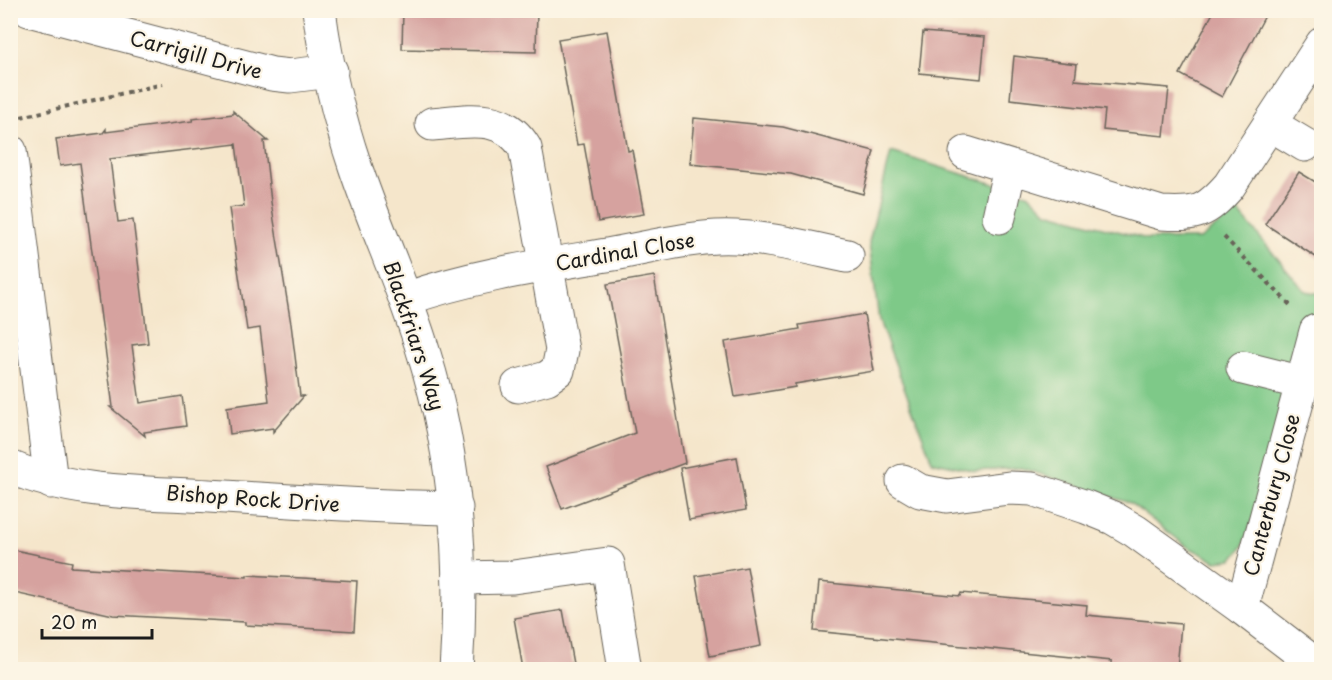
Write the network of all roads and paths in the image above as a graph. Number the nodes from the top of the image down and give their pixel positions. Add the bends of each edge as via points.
1 (28, 10) edge
2 (319, 10) edge
3 (1322, 44) edge
4 (194, 54) junction
5 (330, 70) junction
6 (10, 119) edge
7 (432, 124) dead end
8 (1270, 124) junction
9 (1305, 145) dead end
10 (966, 153) dead end
11 (1010, 167) junction
12 (12, 172) edge
13 (1200, 212) junction
14 (999, 217) dead end
15 (847, 256) dead end
16 (546, 266) junction
17 (406, 299) junction
18 (1316, 331) joint
19 (1243, 368) dead end
20 (1303, 383) junction
21 (518, 386) dead end
22 (10, 467) edge
23 (51, 482) junction
24 (903, 482) dead end
25 (456, 508) junction
26 (459, 578) junction
27 (1242, 608) junction
28 (1322, 666) edge
29 (456, 669) edge
30 (625, 669) edge

1 - 4 street, Carrigill Drive
2 - 5 street, Blackfriars Way
3 - 8 street
4 - 5 street, Carrigill Drive via 290,76
4 - 6 path via 177,81
5 - 17 street, Blackfriars Way via 355,167
7 - 16 street via 496,122 518,136 529,165
8 - 9 street
8 - 13 street via 1229,186
10 - 11 street
11 - 13 street via 1161,213
11 - 14 street
12 - 23 street
13 - 18 path
15 - 16 street, Cardinal Close via 788,243 716,237
16 - 17 street, Cardinal Close via 450,285
16 - 21 street via 562,350 558,370 547,378
17 - 25 street, Blackfriars Way via 437,399
18 - 20 street, Canterbury Close
19 - 20 street
20 - 27 street, Canterbury Close
22 - 23 street, Bishop Rock Drive
23 - 25 street, Bishop Rock Drive via 109,490
24 - 27 street, Canterbury Close via 920,491 947,496 1021,488 1086,507 1135,531
25 - 26 street, Blackfriars Way
26 - 29 street, Blackfriars Way
26 - 30 street via 513,577 608,564
27 - 28 street, Canterbury Close

